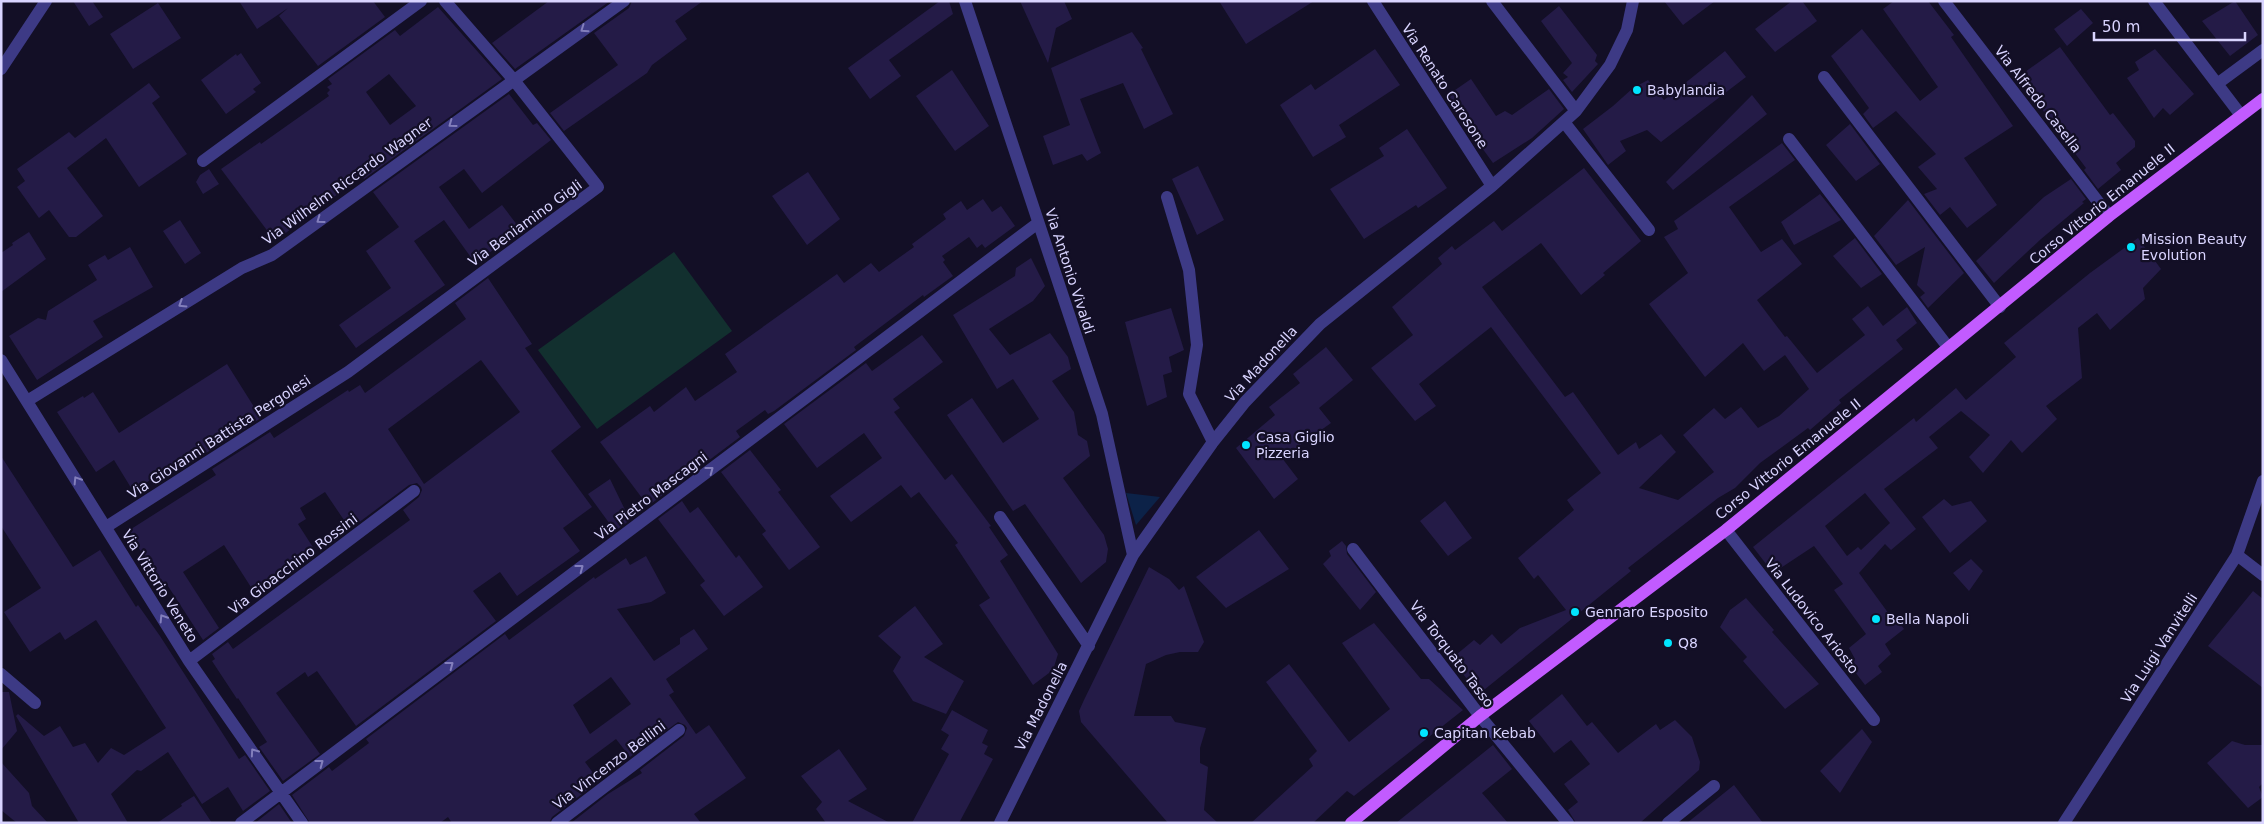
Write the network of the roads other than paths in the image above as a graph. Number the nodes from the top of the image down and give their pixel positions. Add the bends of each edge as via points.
1 (46, 1) edge
2 (421, 1) edge
3 (445, 1) edge
4 (624, 1) edge
5 (965, 1) edge
6 (1373, 1) edge
7 (1492, 1) edge
8 (1633, 1) edge
9 (1944, 1) edge
10 (2154, 1) edge
11 (2263, 50) edge
12 (1, 69) edge
13 (1824, 77) dead end
14 (513, 79) junction
15 (2217, 84) junction
16 (2263, 99) edge
17 (1576, 111) junction
18 (2240, 114) junction
19 (1564, 122) junction
20 (1789, 139) dead end
21 (204, 160) dead end
22 (1492, 186) junction
23 (1167, 197) dead end
24 (2109, 216) junction
25 (1038, 223) junction
26 (1649, 230) dead end
27 (2000, 307) junction
28 (1948, 347) junction
29 (1, 360) edge
30 (348, 372) joint
31 (27, 401) junction
32 (1213, 442) junction
33 (2263, 481) edge
34 (414, 491) dead end
35 (1000, 517) dead end
36 (106, 527) junction
37 (1726, 530) junction
38 (1353, 549) dead end
39 (1133, 555) junction
40 (2237, 555) junction
41 (2263, 574) edge
42 (1089, 646) junction
43 (190, 661) junction
44 (1, 674) edge
45 (35, 703) dead end
46 (1480, 716) junction
47 (1874, 720) dead end
48 (679, 730) dead end
49 (1714, 786) dead end
50 (282, 792) junction
51 (241, 823) edge
52 (302, 823) edge
53 (557, 823) edge
54 (1000, 823) edge
55 (1352, 823) edge
56 (1568, 823) edge
57 (1668, 823) edge
58 (2064, 823) edge

1 - 12 street
2 - 21 street
3 - 14 street, Via Beniamino Gigli
4 -> 14 street, Via Wilhelm Riccardo Wagner
5 - 25 street, Via Antonio Vivaldi
6 - 22 street, Via Renato Carosone
7 - 17 street
8 - 17 street, Via Madonella via 1626,30 1610,65
9 - 24 street, Via Alfredo Casella
10 - 15 street
11 - 15 street
13 - 27 street
14 - 30 street, Via Beniamino Gigli via 598,187
14 -> 31 street, Via Wilhelm Riccardo Wagner via 272,254 242,268
15 - 18 street
16 - 18 main road, Corso Vittorio Emanuele II
17 - 19 street, Via Madonella
18 - 24 main road, Corso Vittorio Emanuele II
19 - 22 street, Via Madonella
19 - 26 street
20 - 28 street
22 - 32 street, Via Madonella via 1320,324 1245,402
23 - 32 street via 1189,270 1197,345 1189,394
24 - 27 main road, Corso Vittorio Emanuele II
25 - 39 street, Via Antonio Vivaldi via 1102,414
50 -> 25 street, Via Pietro Mascagni
27 - 28 main road, Corso Vittorio Emanuele II
28 - 37 main road, Corso Vittorio Emanuele II
29 - 31 street, Via Vittorio Veneto
30 - 36 street, Via Giovanni Battista Pergolesi
36 -> 31 street, Via Vittorio Veneto
32 - 39 street, Via Madonella
33 - 40 street, Via Luigi Vanvitelli
34 - 43 street, Via Gioacchino Rossini
35 - 42 street
43 -> 36 street, Via Vittorio Veneto
37 - 46 main road, Corso Vittorio Emanuele II
37 - 47 street, Via Ludovico Ariosto
38 - 46 street, Via Torquato Tasso
39 - 42 street, Via Madonella
40 - 41 street
40 - 58 street, Via Luigi Vanvitelli
42 - 54 street, Via Madonella
50 -> 43 street, Via Vittorio Veneto
44 - 45 street
46 - 55 main road, Corso Vittorio Emanuele II
46 - 56 street, Via Torquato Tasso
48 - 53 street, Via Vincenzo Bellini
49 - 57 street
50 - 51 street, Via Pietro Mascagni
50 - 52 street, Via Vittorio Veneto

